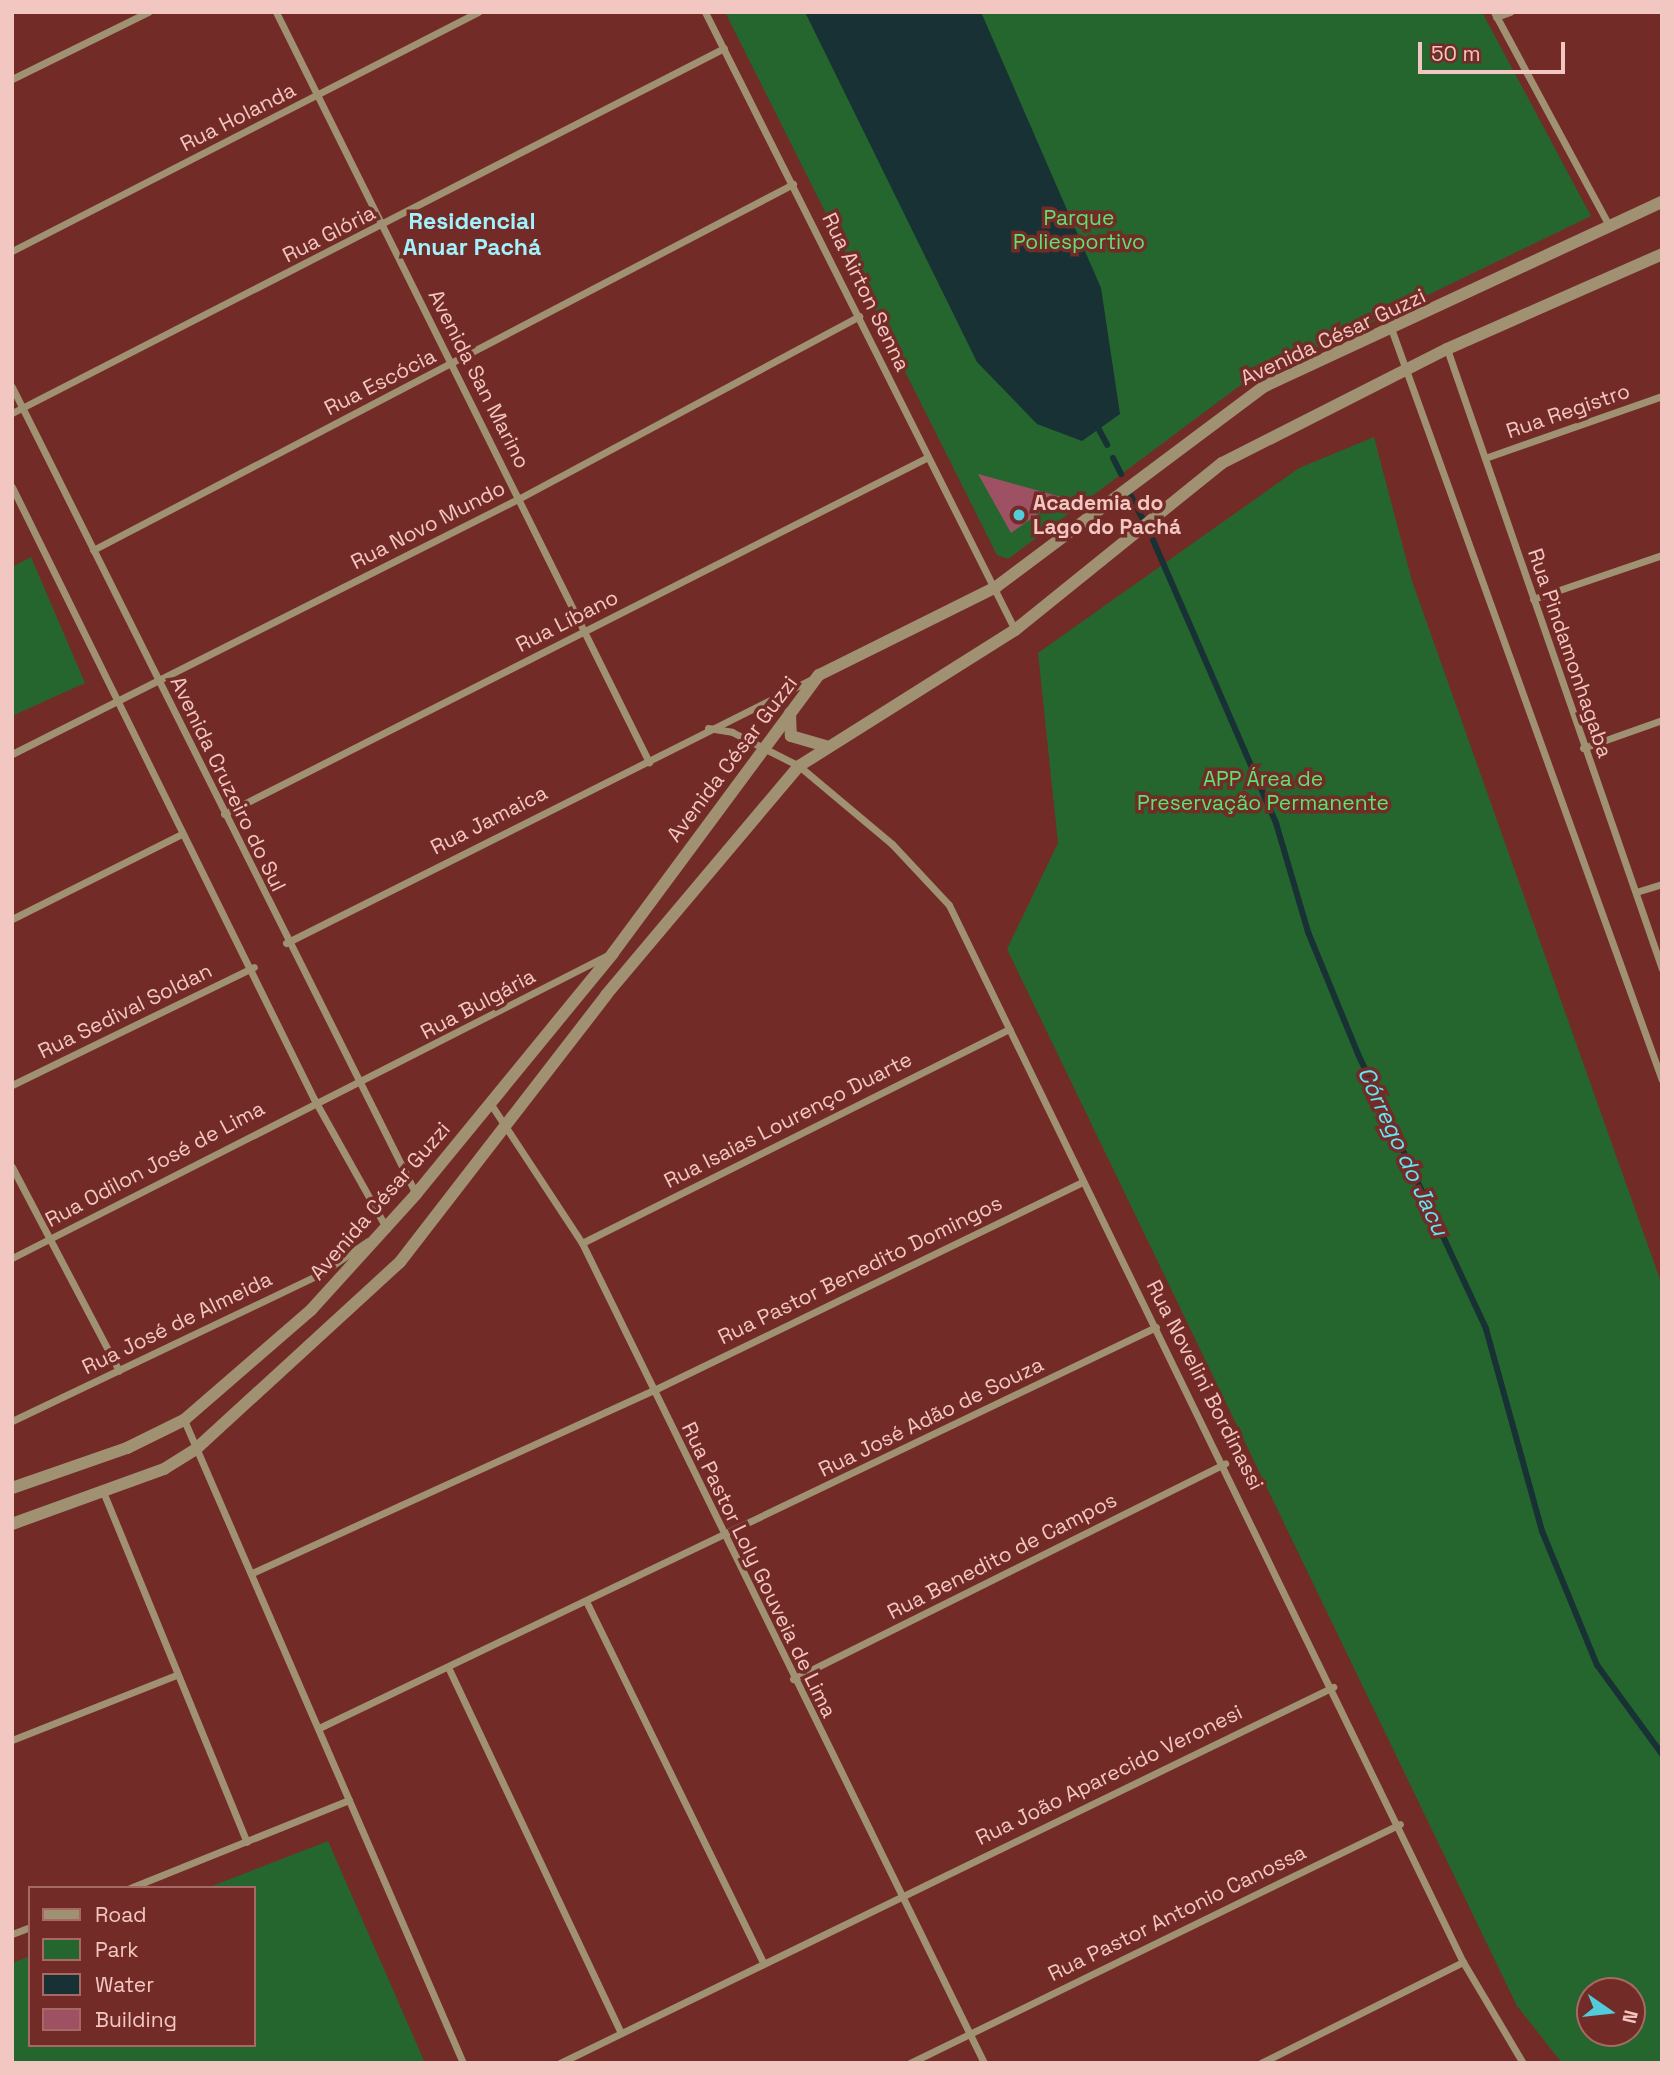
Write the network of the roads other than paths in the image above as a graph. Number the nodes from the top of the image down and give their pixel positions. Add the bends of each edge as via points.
1 (148, 12) edge
2 (276, 12) edge
3 (478, 12) edge
4 (705, 12) edge
5 (1510, 12) edge
6 (1495, 15) edge
7 (724, 48) junction
8 (12, 79) edge
9 (320, 96) junction
10 (793, 184) junction
11 (1662, 202) edge
12 (1609, 226) junction
13 (382, 227) junction
14 (12, 251) edge
15 (1662, 254) edge
16 (859, 316) junction
17 (1392, 331) junction
18 (1447, 349) junction
19 (452, 364) junction
20 (1407, 368) junction
21 (12, 387) edge
22 (1662, 396) edge
23 (23, 408) junction
24 (12, 414) edge
25 (926, 458) junction
26 (1485, 458) junction
27 (12, 487) edge
28 (520, 498) junction
29 (93, 550) junction
30 (1662, 555) edge
31 (996, 587) junction
32 (1533, 599) junction
33 (1015, 630) junction
34 (587, 631) junction
35 (819, 675) junction
36 (158, 681) junction
37 (115, 703) junction
38 (792, 709) junction
39 (1662, 720) edge
40 (708, 728) junction
41 (826, 746) junction
42 (1583, 748) junction
43 (762, 750) junction
44 (12, 754) edge
45 (649, 762) junction
46 (799, 766) junction
47 (224, 814) junction
48 (182, 834) junction
49 (1662, 884) edge
50 (1636, 892) junction
51 (12, 919) edge
52 (286, 943) junction
53 (613, 953) junction
54 (254, 967) junction
55 (1662, 969) edge
56 (1009, 1029) junction
57 (1662, 1080) edge
58 (12, 1085) edge
59 (359, 1085) junction
60 (314, 1099) junction
61 (488, 1101) junction
62 (507, 1123) junction
63 (12, 1167) edge
64 (1083, 1182) junction
65 (416, 1194) junction
66 (388, 1228) junction
67 (49, 1240) junction
68 (582, 1242) junction
69 (12, 1258) edge
70 (1156, 1327) junction
71 (120, 1371) junction
72 (652, 1391) junction
73 (184, 1420) junction
74 (12, 1421) edge
75 (197, 1448) junction
76 (1225, 1464) junction
77 (12, 1488) edge
78 (104, 1494) junction
79 (12, 1524) edge
80 (722, 1538) junction
81 (252, 1573) junction
82 (586, 1601) junction
83 (448, 1667) junction
84 (176, 1675) junction
85 (793, 1679) junction
86 (1333, 1687) junction
87 (319, 1728) junction
88 (12, 1740) edge
89 (349, 1800) junction
90 (1400, 1824) junction
91 (247, 1842) junction
92 (135, 1886) edge
93 (901, 1895) junction
94 (763, 1962) junction
95 (1463, 1962) junction
96 (621, 2033) junction
97 (970, 2033) junction
98 (463, 2063) edge
99 (560, 2063) edge
100 (910, 2063) edge
101 (984, 2063) edge
102 (1261, 2063) edge
103 (1523, 2063) edge

1 - 8 street
2 - 9 street, Avenida San Marino
3 - 9 street, Rua Holanda
4 - 7 street, Rua Airton Senna
5 - 6 street
6 - 12 street
7 - 10 street, Rua Airton Senna
7 - 13 street, Rua Glória
9 - 13 street, Avenida San Marino
9 - 14 street, Rua Holanda
10 - 16 street, Rua Airton Senna
10 - 19 street, Rua Escócia
11 - 12 street, Avenida César Guzzi
12 - 17 street, Avenida César Guzzi
13 - 19 street, Avenida San Marino
13 - 23 street, Rua Glória
15 - 18 street
16 - 25 street, Rua Airton Senna
16 - 28 street, Rua Novo Mundo
17 - 20 street
17 - 31 street, Avenida César Guzzi via 1243,400
18 - 20 street
18 - 26 street, Rua Pindamonhagaba
19 - 28 street, Avenida San Marino
19 - 29 street, Rua Escócia
20 - 33 street via 1222,463
20 - 57 street
21 - 23 street, Avenida Cruzeiro do Sul
22 - 26 street, Rua Registro
23 - 24 street, Rua Glória
23 - 29 street, Avenida Cruzeiro do Sul
25 - 31 street, Rua Airton Senna
25 - 34 street, Rua Líbano
26 - 32 street, Rua Pindamonhagaba
27 - 37 street
28 - 34 street, Avenida San Marino
28 - 36 street, Rua Novo Mundo
29 - 36 street, Avenida Cruzeiro do Sul
30 - 32 street
31 - 33 street, Rua Airton Senna
31 - 35 street, Avenida César Guzzi
32 - 42 street, Rua Pindamonhagaba
33 - 41 street
34 - 45 street, Avenida San Marino
34 - 47 street, Rua Líbano
35 - 38 street, Avenida César Guzzi
35 - 40 street, Rua Jamaica
36 - 37 street, Rua Novo Mundo
36 - 47 street, Avenida Cruzeiro do Sul
37 - 44 street, Rua Novo Mundo
37 - 48 street
38 - 41 street via 786,725 791,736
38 - 43 street, Avenida César Guzzi
39 - 42 street
40 - 43 street via 732,732
40 - 45 street, Rua Jamaica
41 - 46 street
42 - 50 street, Rua Pindamonhagaba
43 - 46 street, Rua Novelini Bordinassi
43 - 53 street, Avenida César Guzzi
45 - 52 street, Rua Jamaica
46 - 56 street, Rua Novelini Bordinassi via 892,844 949,905
46 - 62 street via 751,816
47 - 52 street, Avenida Cruzeiro do Sul
48 - 51 street
48 - 54 street
49 - 50 street
50 - 55 street, Rua Pindamonhagaba
52 - 59 street, Avenida Cruzeiro do Sul
53 - 59 street, Rua Bulgária
53 - 61 street, Avenida César Guzzi
54 - 58 street, Rua Sedival Soldan
54 - 60 street
56 - 64 street, Rua Novelini Bordinassi
56 - 68 street, Rua Isaias Lourenço Duarte
59 - 60 street, Rua Bulgária
59 - 65 street, Avenida Cruzeiro do Sul
60 - 66 street
60 - 67 street, Rua Odilon José de Lima
61 - 62 street, Rua Pastor Loly Gouveia de Lima
61 - 65 street, Avenida César Guzzi
62 - 68 street, Rua Pastor Loly Gouveia de Lima
62 - 75 street via 400,1262
63 - 67 street
64 - 70 street, Rua Novelini Bordinassi
64 - 72 street, Rua Pastor Benedito Domingos
65 - 66 street, Avenida César Guzzi
66 - 71 street, Rua José de Almeida via 320,1274
66 - 73 street, Avenida César Guzzi via 271,1349
67 - 69 street, Rua Odilon José de Lima
67 - 71 street
68 - 72 street, Rua Pastor Loly Gouveia de Lima
70 - 76 street, Rua Novelini Bordinassi
70 - 80 street, Rua José Adão de Souza
71 - 74 street, Rua José de Almeida
72 - 80 street, Rua Pastor Loly Gouveia de Lima
72 - 81 street, Rua Pastor Benedito Domingos
73 - 75 street
73 - 77 street, Avenida César Guzzi via 127,1448
75 - 78 street
75 - 81 street
76 - 85 street, Rua Benedito de Campos
76 - 86 street, Rua Novelini Bordinassi
78 - 79 street
78 - 84 street
80 - 82 street, Rua José Adão de Souza
80 - 85 street, Rua Pastor Loly Gouveia de Lima
81 - 87 street
82 - 83 street, Rua José Adão de Souza
82 - 94 street
83 - 87 street, Rua José Adão de Souza
83 - 96 street
84 - 88 street
84 - 91 street
85 - 93 street, Rua Pastor Loly Gouveia de Lima
86 - 90 street, Rua Novelini Bordinassi
86 - 93 street, Rua João Aparecido Veronesi
87 - 89 street
89 - 91 street
89 - 98 street
90 - 95 street, Rua Novelini Bordinassi
90 - 97 street, Rua Pastor Antonio Canossa
91 - 92 street
93 - 94 street, Rua João Aparecido Veronesi
93 - 97 street, Rua Pastor Loly Gouveia de Lima
94 - 96 street, Rua João Aparecido Veronesi
95 - 102 street
95 - 103 street, Rua Novelini Bordinassi
96 - 99 street, Rua João Aparecido Veronesi
97 - 100 street, Rua Pastor Antonio Canossa
97 - 101 street, Rua Pastor Loly Gouveia de Lima

